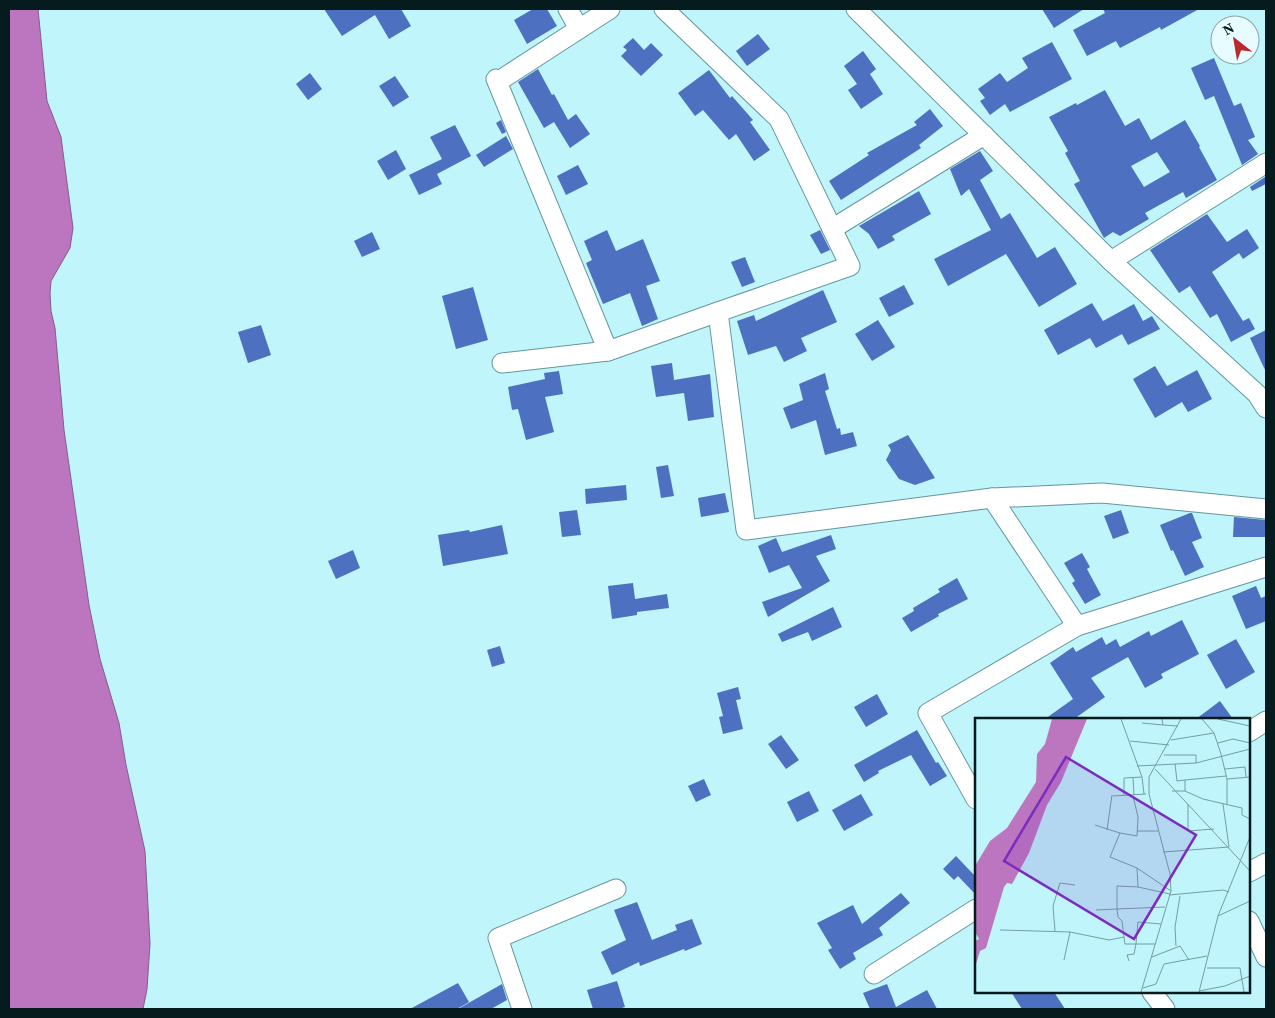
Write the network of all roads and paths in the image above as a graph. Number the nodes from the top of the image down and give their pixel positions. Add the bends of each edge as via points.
1 (568, 9) edge
2 (610, 9) edge
3 (664, 9) edge
4 (856, 9) edge
5 (579, 29) junction
6 (984, 135) junction
7 (1266, 163) edge
8 (832, 229) junction
9 (1111, 261) junction
10 (718, 312) junction
11 (608, 351) junction
12 (502, 363) dead end
13 (1266, 408) edge
14 (992, 498) junction
15 (1266, 509) edge
16 (1266, 567) edge
17 (1077, 626) junction
18 (1266, 721) edge
19 (1250, 731) edge
20 (975, 797) edge
21 (1266, 863) edge
22 (1250, 871) edge
23 (616, 889) dead end
24 (975, 911) edge
25 (1250, 923) edge
26 (1266, 957) edge
27 (874, 974) dead end
28 (1153, 993) edge
29 (522, 1009) edge
30 (1165, 1009) edge

1 - 5 street
2 - 5 street
3 - 8 street via 778,119
4 - 6 street
5 - 11 street via 500,78
6 - 8 street
6 - 9 street
7 - 9 street
8 - 10 street via 850,266
9 - 13 street via 1257,394
10 - 11 street
10 - 14 street via 746,530
11 - 12 street
14 - 15 street via 1102,493
14 - 17 street
16 - 17 street
17 - 20 street via 928,713
18 - 19 street
21 - 22 street
23 - 29 street via 498,938
24 - 27 street
25 - 26 street
28 - 30 street

